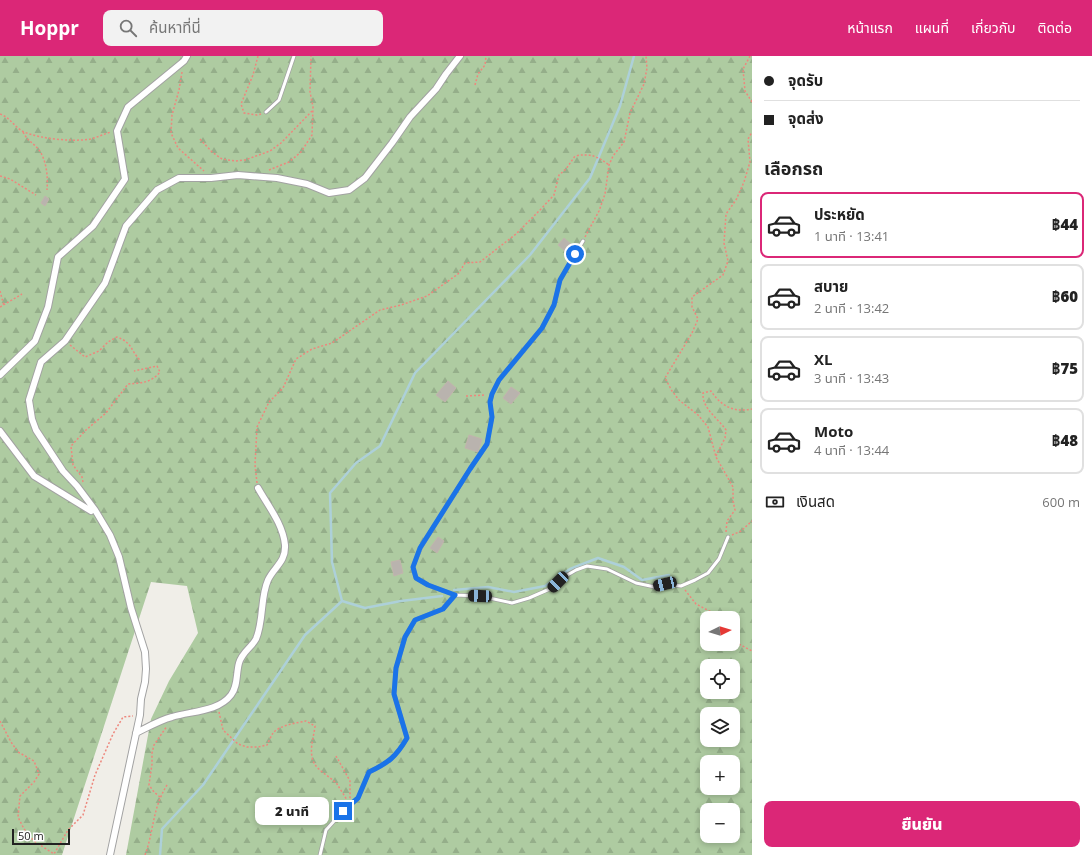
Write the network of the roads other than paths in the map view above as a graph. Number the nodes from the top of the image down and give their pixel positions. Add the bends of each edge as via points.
1 (294, 56) edge
2 (460, 56) edge
3 (185, 58) edge
4 (266, 112) road end
5 (583, 241) road end
6 (0, 375) edge
7 (0, 431) edge
8 (258, 488) road end
9 (91, 511) dead end
10 (728, 537) road end
11 (455, 595) junction
12 (136, 733) junction
13 (110, 855) edge
14 (320, 855) edge

1 - 4 lane via 278,100
2 - 12 street via 365,178 349,190 329,193 307,184 277,178 238,175 179,178 157,190 126,226 105,283 65,341 41,362 29,400 36,430 63,471 95,510 110,535 119,557 145,652 145,682
3 - 6 street via 128,107 117,131 125,179 94,226 58,257 48,307 35,341
5 - 11 lane via 560,280 554,305 542,328 499,380 490,402 492,417 487,444 420,548 413,567 416,578
7 - 9 street via 34,476
8 - 12 street via 280,524 285,547 282,562 268,579 255,640 239,663 237,682 231,695 218,706 171,717
10 - 11 lane via 719,560 708,573 681,586 636,583 607,569 587,566 564,577 552,588 512,602 480,596
11 - 14 lane via 443,609 415,620 405,637 396,668 394,694 407,738 400,751 386,764 369,772 358,798 326,830
12 - 13 street

